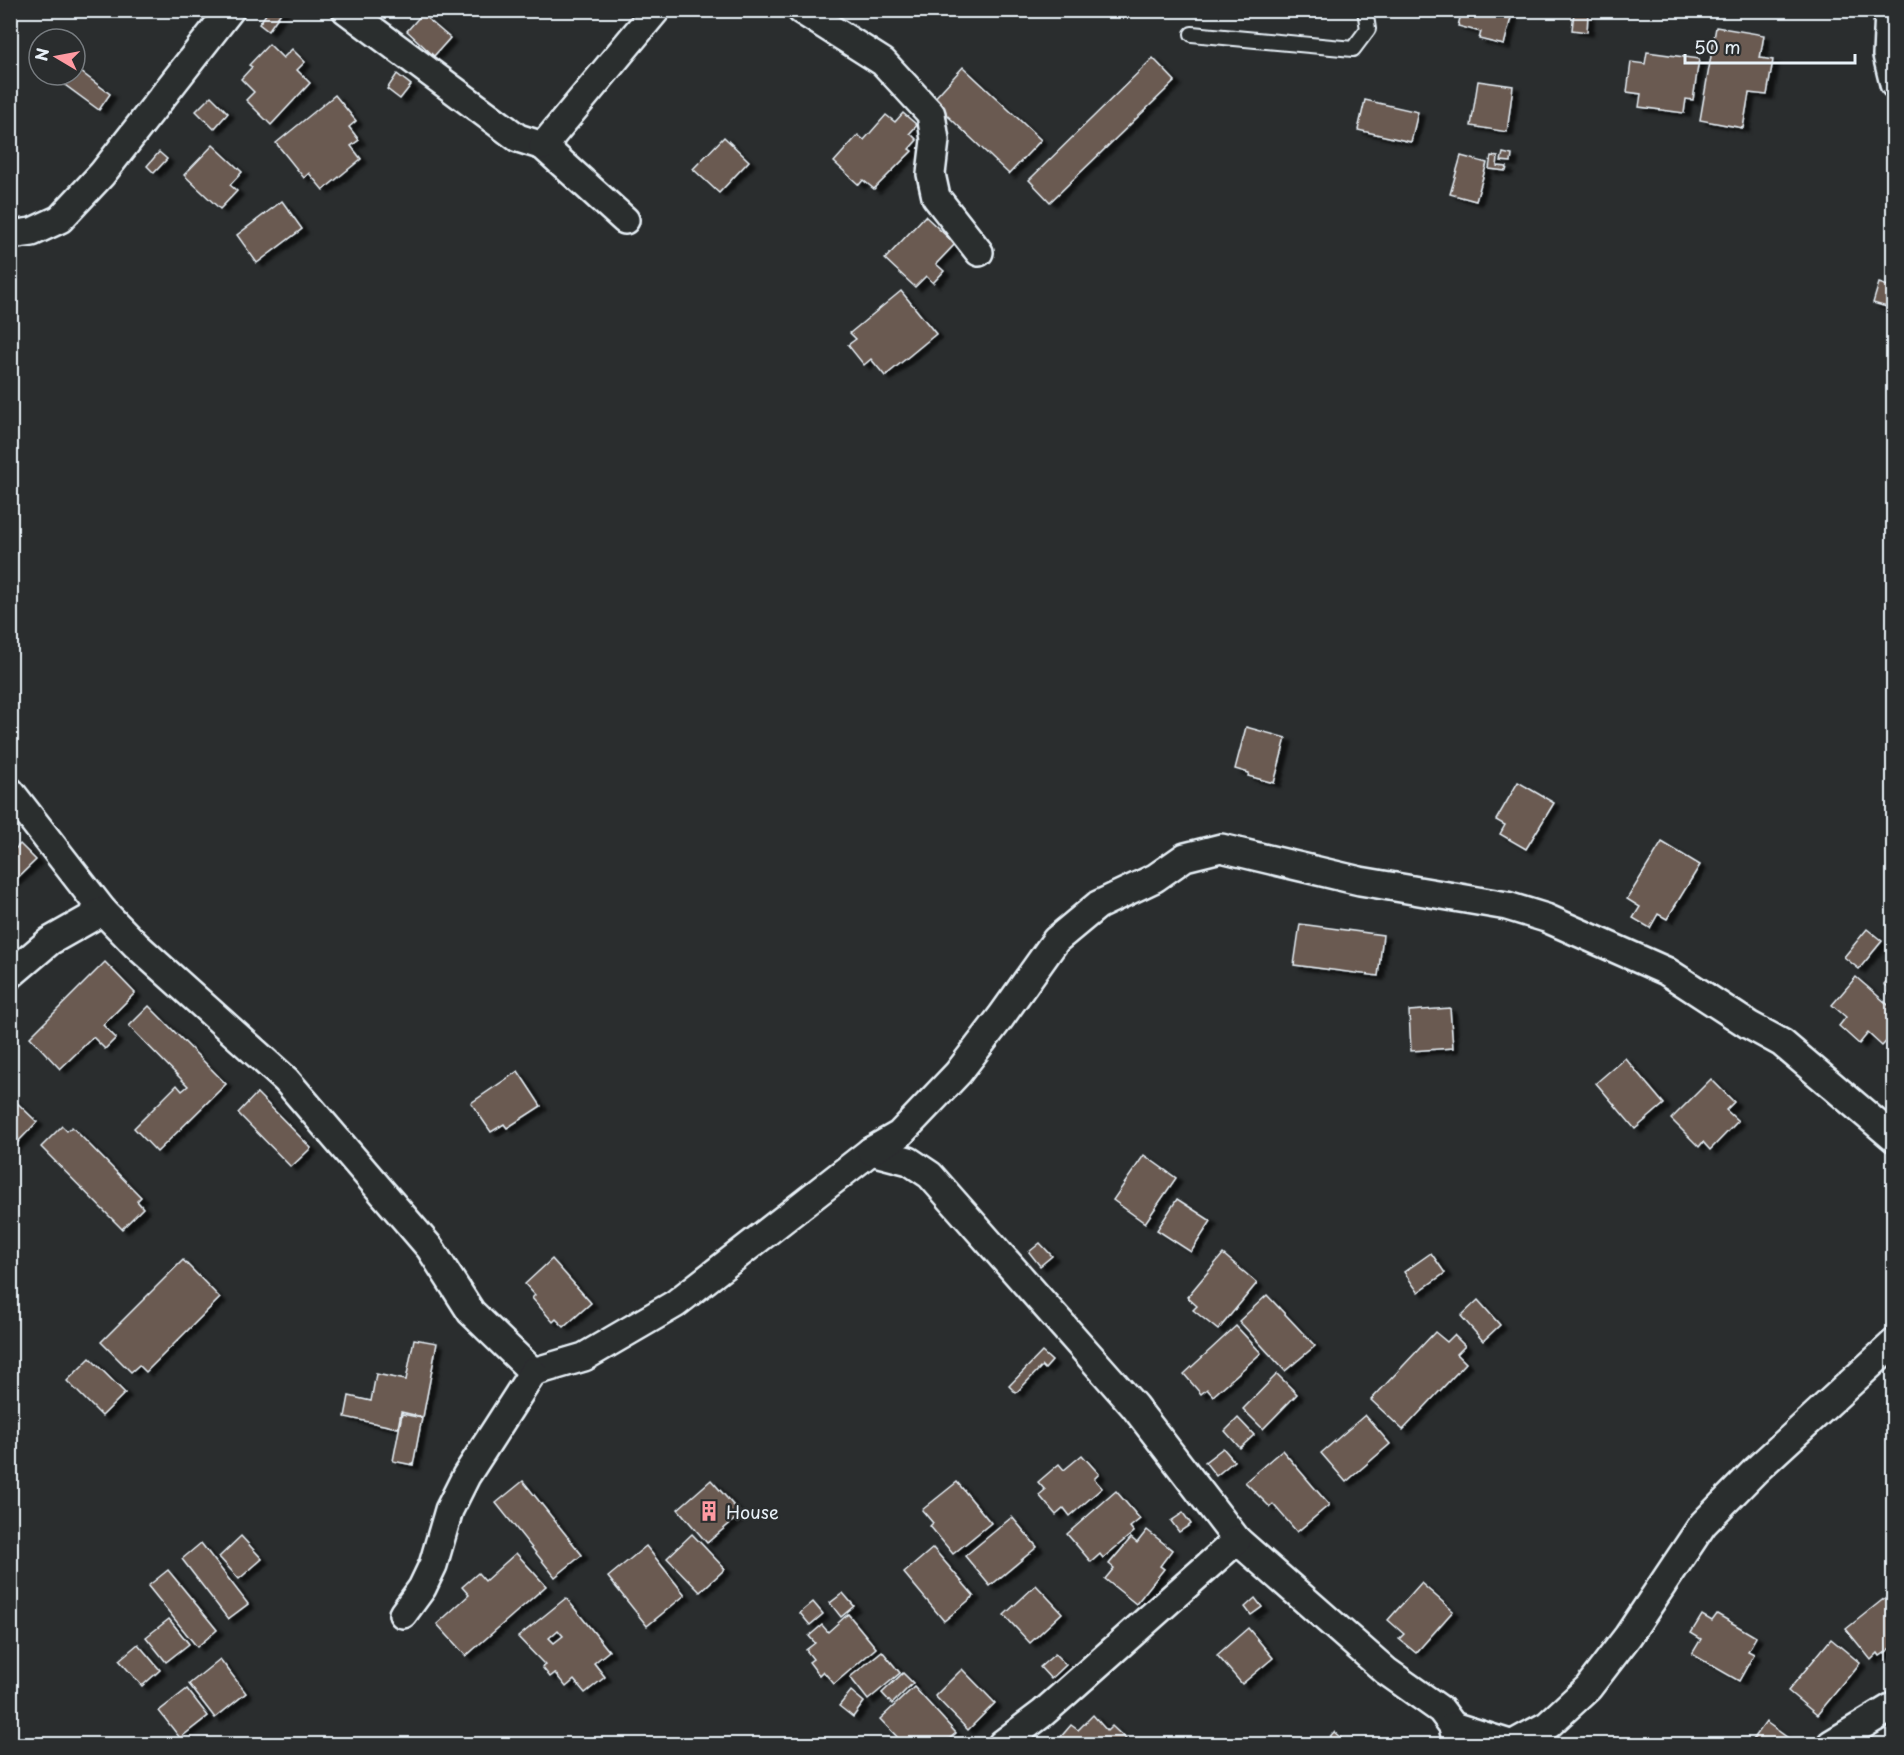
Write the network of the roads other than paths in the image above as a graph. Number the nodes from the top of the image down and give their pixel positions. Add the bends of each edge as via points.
1 (230, 10) edge
2 (346, 10) edge
3 (656, 10) edge
4 (801, 10) edge
5 (1365, 10) edge
6 (1889, 10) edge
7 (1192, 34) dead end
8 (1893, 84) edge
9 (543, 146) junction
10 (625, 220) dead end
11 (10, 235) edge
12 (980, 252) dead end
13 (10, 791) edge
14 (103, 911) junction
15 (10, 975) edge
16 (1893, 1138) edge
17 (871, 1151) junction
18 (1893, 1343) edge
19 (533, 1372) junction
20 (1237, 1540) junction
21 (403, 1614) dead end
22 (1893, 1706) edge
23 (1455, 1735) edge
24 (1002, 1744) edge
25 (1511, 1744) edge
26 (1831, 1744) edge

1 - 11 street via 102,174 60,219 32,232
2 - 9 street via 518,138
3 - 9 street
4 - 12 street via 883,63 931,114 935,140 931,174 936,197
5 - 7 lane via 1368,29 1353,49
6 - 8 street via 1887,55
9 - 10 street
13 - 14 street
14 - 15 street via 50,941
14 - 19 street via 286,1080 430,1248 471,1311
16 - 17 street via 1782,1043 1666,971 1546,918 1507,906 1360,881 1221,848 1185,857 1155,878 1098,904 1056,940 958,1073 899,1135
17 - 19 street via 675,1304 584,1357
17 - 20 street via 909,1161 930,1175 1134,1406
18 - 25 street via 1703,1524 1588,1688 1548,1725
19 - 21 street via 466,1476 449,1510 426,1580
20 - 23 street via 1386,1671 1441,1710
20 - 24 street via 1043,1713
22 - 26 street
23 - 25 street

